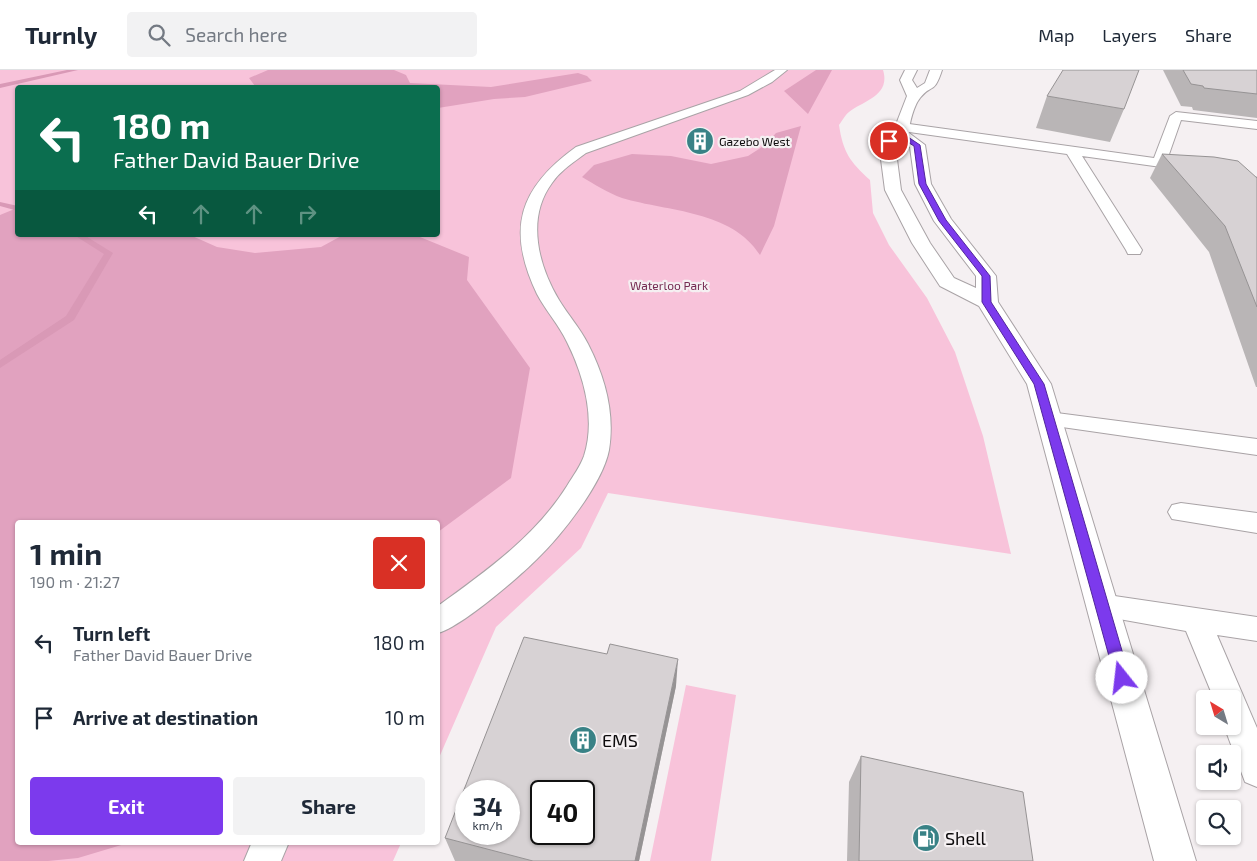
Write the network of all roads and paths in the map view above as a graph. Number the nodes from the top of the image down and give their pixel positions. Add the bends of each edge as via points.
1 (782, 70) edge
2 (911, 70) edge
3 (936, 70) edge
4 (914, 96) junction
5 (1257, 125) edge
6 (902, 131) junction
7 (1072, 151) junction
8 (1159, 163) junction
9 (1203, 169) edge
10 (1134, 250) dead end
11 (987, 302) junction
12 (1049, 419) junction
13 (1257, 447) edge
14 (1181, 512) dead end
15 (1257, 523) edge
16 (1101, 606) junction
17 (440, 620) edge
18 (1197, 622) junction
19 (1257, 629) edge
20 (1226, 690) edge
21 (1241, 729) edge
22 (1257, 770) edge
23 (270, 845) edge
24 (262, 861) edge
25 (1175, 861) edge

1 - 17 lane via 744,94 581,150 564,161 539,187 529,222 531,254 547,295 578,343 592,376 599,410 597,452 567,510 530,552
2 - 4 street via 906,80
3 - 4 street via 931,85
4 - 6 street
5 - 8 lane via 1176,116
6 - 7 lane
6 - 11 street via 917,145 923,184 943,221 986,276
6 - 11 street via 887,144 893,190 921,243 947,282
7 - 8 lane
7 - 10 lane
8 - 9 lane
11 - 12 street via 1039,384
12 - 13 lane
12 - 16 street
14 - 15 lane
16 - 18 lane
16 - 25 street
18 - 19 lane
18 - 20 lane
21 - 22 lane
23 - 24 lane

